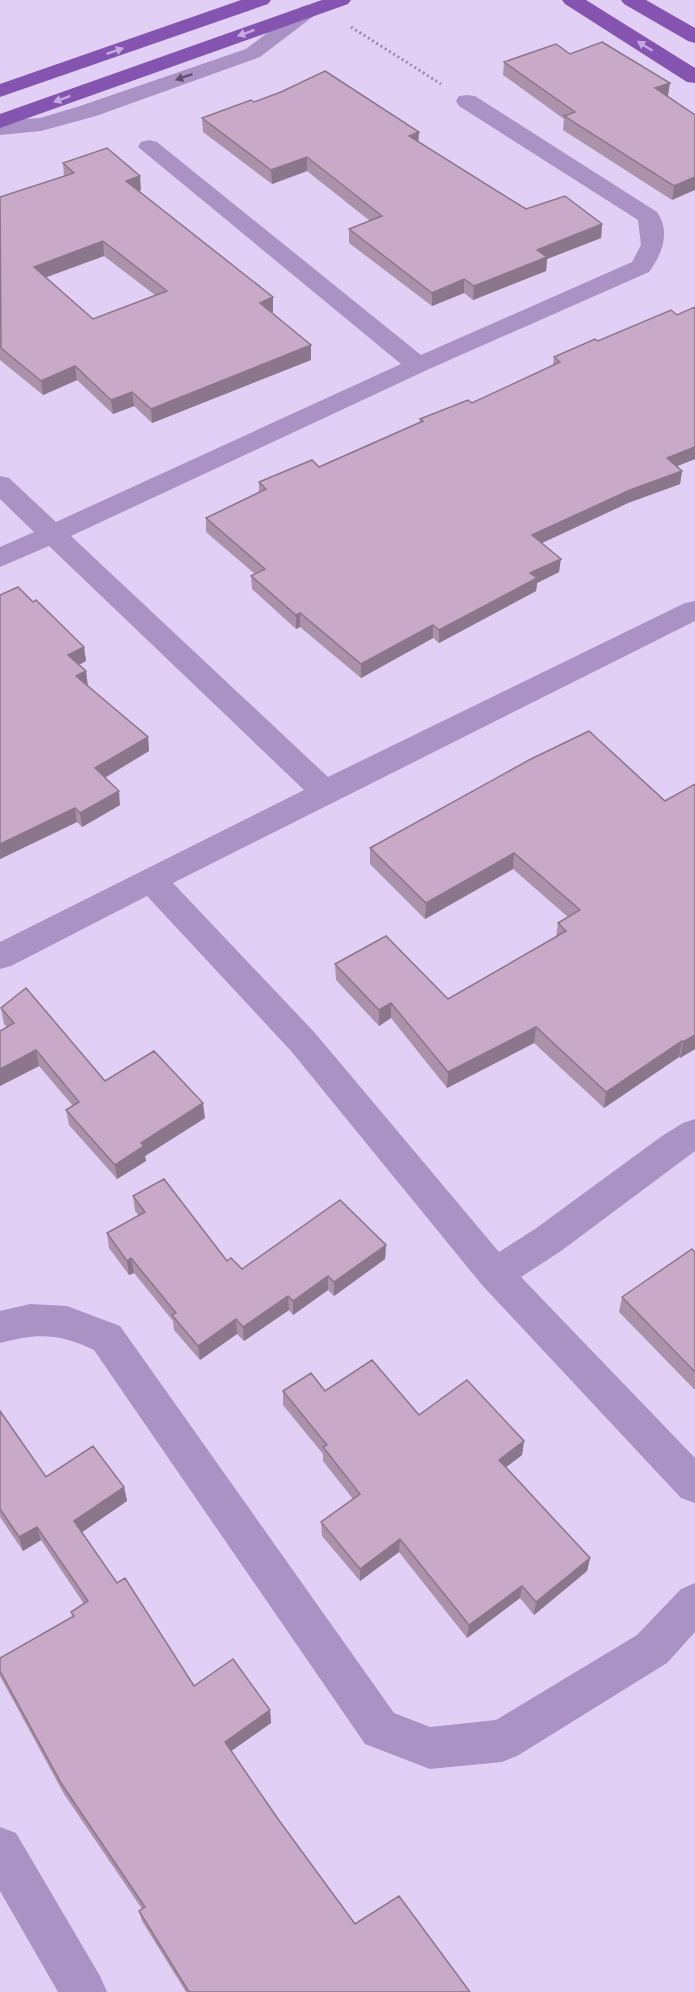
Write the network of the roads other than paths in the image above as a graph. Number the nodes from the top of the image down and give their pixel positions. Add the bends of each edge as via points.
1 (261, 0) edge
2 (572, 0) edge
3 (632, 0) edge
4 (323, 6) edge
5 (695, 37) edge
6 (695, 77) edge
7 (0, 91) edge
8 (467, 101) road end
9 (0, 121) edge
10 (0, 128) edge
11 (149, 147) dead end
12 (418, 365) junction
13 (0, 484) edge
14 (53, 533) junction
15 (0, 558) edge
16 (695, 610) edge
17 (325, 792) junction
18 (151, 880) junction
19 (0, 957) edge
20 (695, 1133) edge
21 (495, 1275) junction
22 (0, 1327) edge
23 (695, 1485) edge
24 (695, 1603) edge
25 (0, 1849) edge
26 (84, 1992) edge

7 -> 1 main road
6 -> 2 main road
3 - 5 main road
4 -> 9 main road
4 -> 10 street via 253,53 88,111 41,124
8 - 12 street via 649,217 653,245 641,267
11 - 12 street
12 - 14 street
13 - 14 street
14 - 15 street
14 - 17 street
16 - 17 street
17 - 18 street
18 - 19 street
18 - 21 street via 303,1042
20 - 21 street
21 - 23 street
22 - 24 street via 25,1319 52,1317 77,1323 107,1338 380,1729 430,1748 502,1741 652,1649
25 - 26 street

